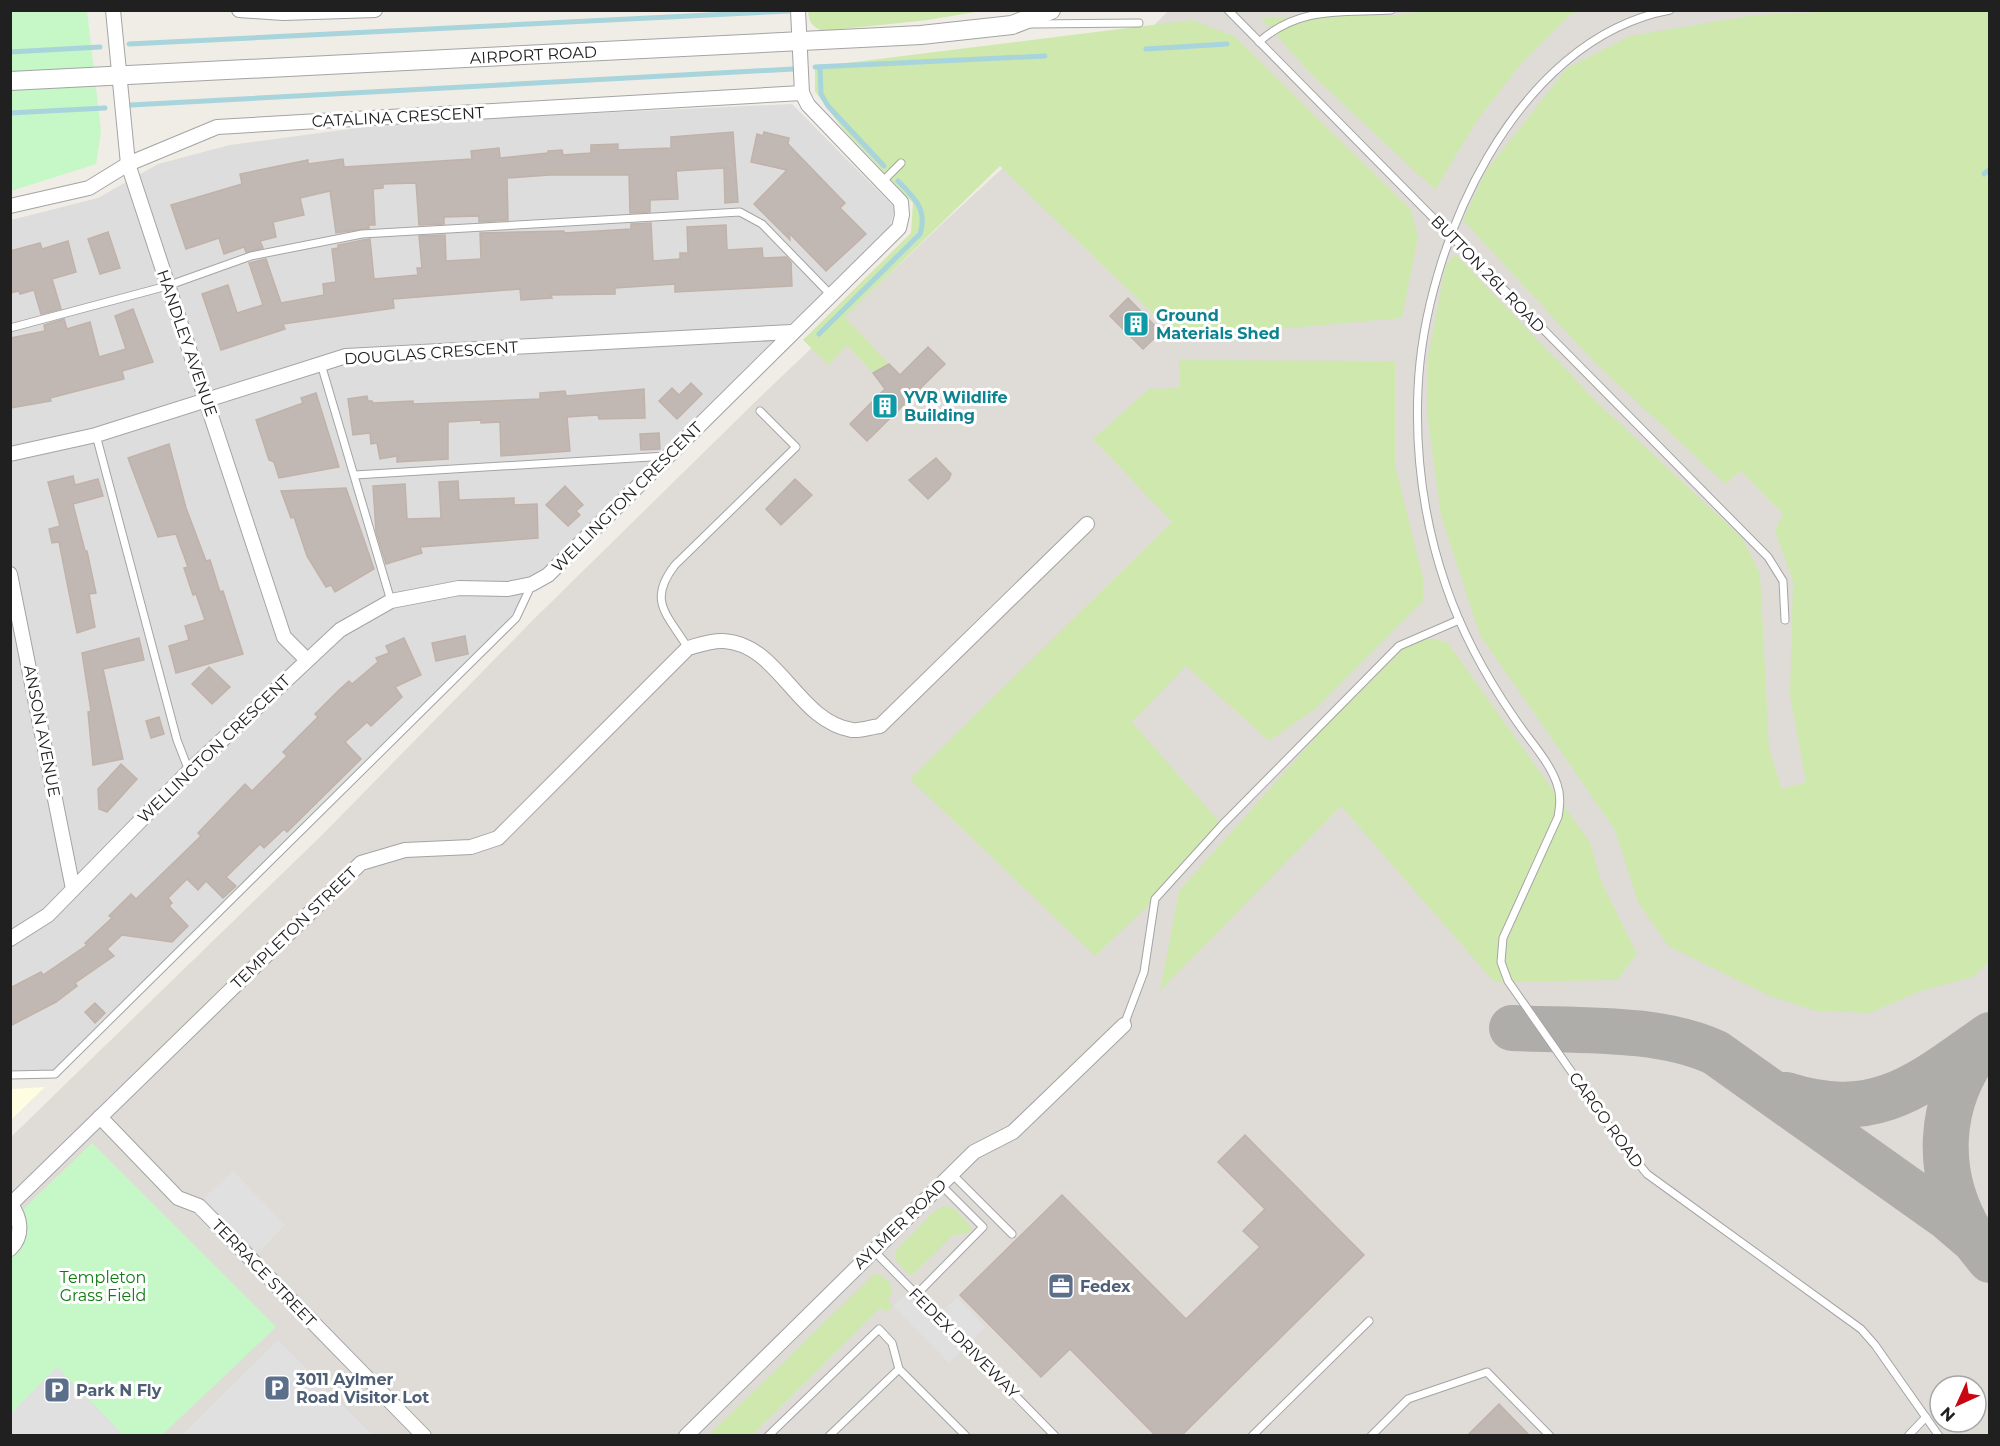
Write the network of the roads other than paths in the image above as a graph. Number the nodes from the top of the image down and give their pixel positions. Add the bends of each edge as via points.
1 (113, 10) edge
2 (239, 10) edge
3 (375, 10) edge
4 (798, 10) edge
5 (1051, 10) edge
6 (1228, 10) edge
7 (1391, 10) edge
8 (1670, 10) edge
9 (1139, 23) dead end
10 (1012, 25) junction
11 (800, 42) junction
12 (1259, 42) junction
13 (118, 75) junction
14 (10, 81) edge
15 (802, 93) junction
16 (901, 163) dead end
17 (128, 164) junction
18 (882, 182) junction
19 (10, 206) edge
20 (1451, 235) junction
21 (166, 286) junction
22 (830, 294) junction
23 (10, 328) edge
24 (792, 332) junction
25 (321, 364) junction
26 (207, 400) junction
27 (760, 411) dead end
28 (96, 435) junction
29 (10, 454) edge
30 (669, 456) junction
31 (356, 475) junction
32 (1086, 524) dead end
33 (10, 574) edge
34 (532, 584) junction
35 (391, 601) junction
36 (1459, 620) junction
37 (1785, 620) dead end
38 (688, 648) junction
39 (307, 660) junction
40 (189, 771) junction
41 (73, 889) junction
42 (10, 939) edge
43 (1124, 1025) joint
44 (10, 1076) edge
45 (100, 1117) junction
46 (952, 1174) junction
47 (940, 1185) junction
48 (11, 1204) edge
49 (1012, 1234) dead end
50 (10, 1249) edge
51 (873, 1251) junction
52 (916, 1294) junction
53 (1369, 1320) dead end
54 (899, 1369) junction
55 (1926, 1417) junction
56 (424, 1436) edge
57 (686, 1436) edge
58 (768, 1436) edge
59 (829, 1436) edge
60 (966, 1436) edge
61 (1055, 1436) edge
62 (1252, 1436) edge
63 (1371, 1436) edge
64 (1550, 1436) edge
65 (1908, 1436) edge
66 (1939, 1436) edge

1 - 13 street, HANDLEY AVENUE
2 - 3 street
4 - 11 street
5 - 10 street, AIRPORT ROAD
6 - 12 lane, BUTTON 26L ROAD
7 - 12 lane via 1308,15 1275,28
8 - 20 lane, CARGO ROAD via 1640,18 1598,39 1538,88 1489,156
9 - 10 lane
10 - 11 street, AIRPORT ROAD
11 - 13 street, AIRPORT ROAD
11 - 15 street
12 - 20 lane, BUTTON 26L ROAD
13 - 14 street, AIRPORT ROAD
13 - 17 street, HANDLEY AVENUE
15 - 17 street, CATALINA CRESCENT via 217,127
15 - 18 street, WELLINGTON CRESCENT via 808,105
16 - 18 lane
17 - 19 street, CATALINA CRESCENT via 89,188
17 - 21 street, HANDLEY AVENUE
18 - 22 street, WELLINGTON CRESCENT via 901,202 899,228
20 - 36 lane, CARGO ROAD via 1422,343 1417,442 1431,539
20 - 37 lane, BUTTON 26L ROAD via 1768,557 1783,581
21 - 22 lane via 250,256 362,234 740,212 762,224
21 - 23 lane
21 - 26 street, HANDLEY AVENUE
22 - 24 street, WELLINGTON CRESCENT
24 - 25 street, DOUGLAS CRESCENT via 346,356
24 - 30 street, WELLINGTON CRESCENT
25 - 26 street, DOUGLAS CRESCENT
25 - 31 lane
26 - 28 street, DOUGLAS CRESCENT
26 - 39 street, HANDLEY AVENUE via 284,637
27 - 38 lane via 796,447 662,582 660,602
28 - 29 street, DOUGLAS CRESCENT
28 - 40 lane via 177,740
30 - 31 lane
30 - 34 street, WELLINGTON CRESCENT via 548,575
31 - 35 lane
32 - 38 street via 880,726 854,731 824,721 764,658 742,644 721,640
33 - 41 street, ANSON AVENUE
34 - 35 street, WELLINGTON CRESCENT via 508,589 459,588
34 - 44 lane via 516,618 55,1074
35 - 39 street, WELLINGTON CRESCENT via 340,630
36 - 43 lane via 1399,646 1222,825 1155,899 1144,972
36 - 55 lane, CARGO ROAD via 1476,658 1552,773 1560,797 1558,817 1503,938 1502,962 1508,981 1647,1174 1861,1329
38 - 45 street, TEMPLETON STREET via 498,838 471,847 405,850 361,863
39 - 40 street, WELLINGTON CRESCENT
40 - 41 street, WELLINGTON CRESCENT
41 - 42 street, WELLINGTON CRESCENT via 48,915
43 - 46 street, AYLMER ROAD via 1013,1132 974,1152
45 - 48 street, TEMPLETON STREET
45 - 56 street, TERRACE STREET via 178,1198 199,1206
46 - 47 street, AYLMER ROAD
46 - 49 lane
47 - 51 street, AYLMER ROAD
47 - 52 lane via 983,1227
48 - 50 street, TEMPLETON STREET via 20,1225 19,1236
51 - 52 lane, FEDEX DRIVEWAY
51 - 57 street, AYLMER ROAD
52 - 61 lane, FEDEX DRIVEWAY
53 - 62 lane
54 - 58 lane via 892,1343 879,1329
54 - 59 lane
54 - 60 lane
55 - 65 lane
55 - 66 lane, CARGO ROAD
63 - 64 lane via 1408,1399 1487,1372

